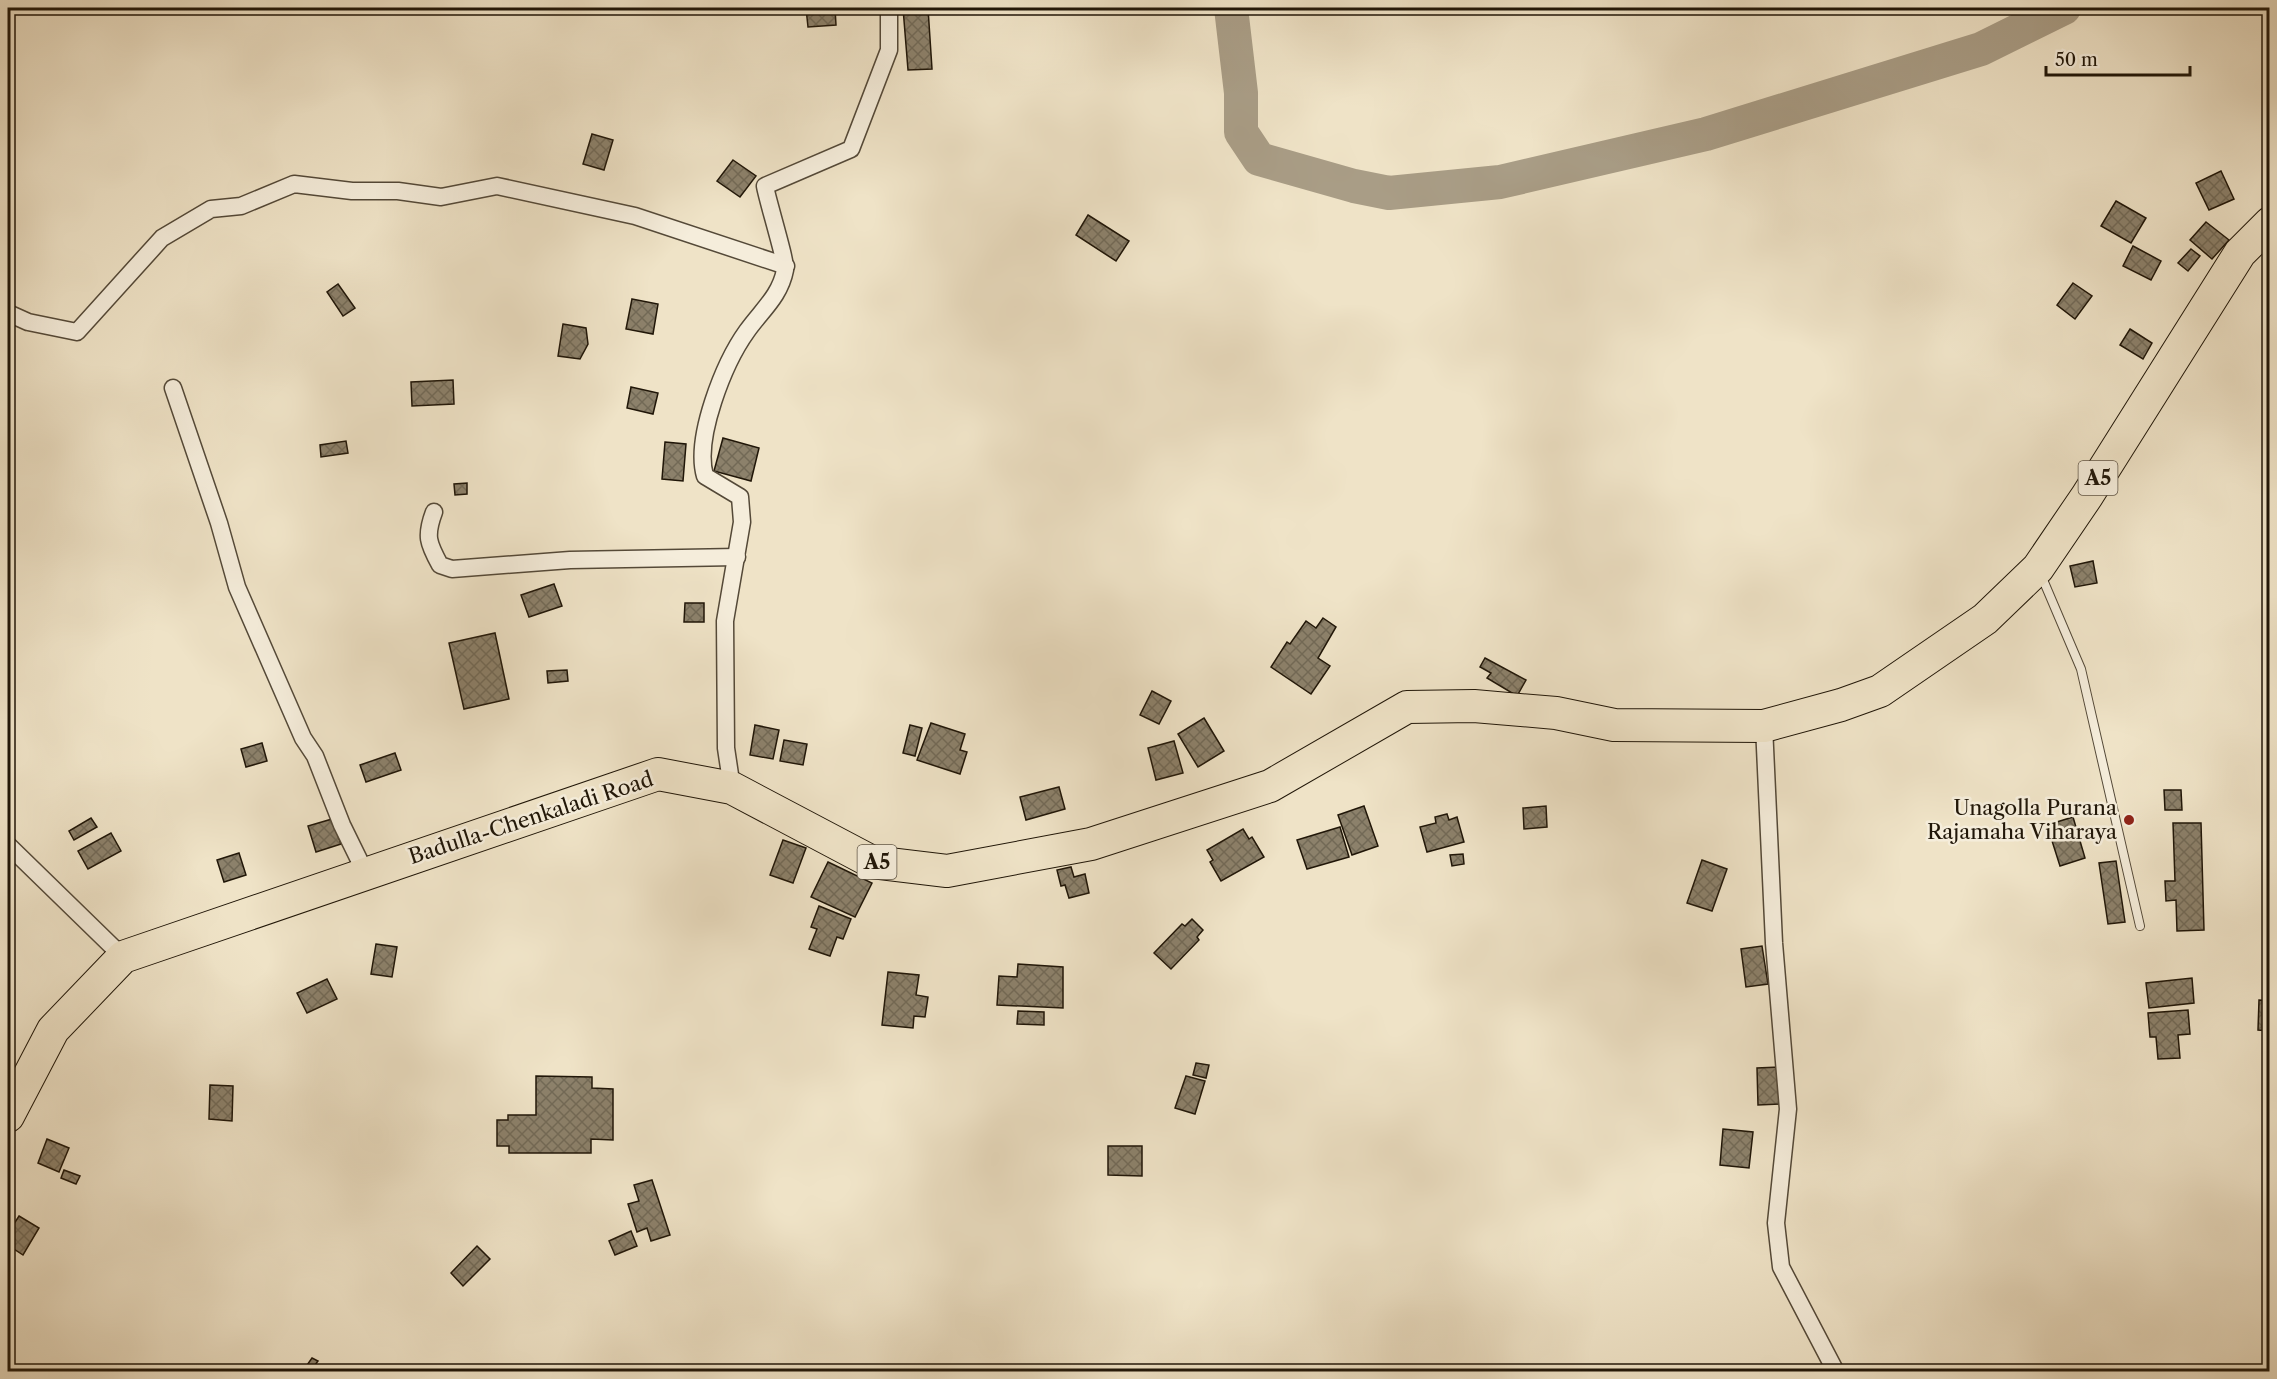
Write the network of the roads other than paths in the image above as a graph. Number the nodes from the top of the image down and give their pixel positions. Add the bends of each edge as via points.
1 (889, 8) edge
2 (2270, 223) edge
3 (786, 266) junction
4 (8, 313) edge
5 (173, 388) dead end
6 (434, 512) dead end
7 (736, 557) junction
8 (2038, 568) junction
9 (1764, 726) junction
10 (732, 788) junction
11 (8, 845) edge
12 (366, 874) junction
13 (2140, 926) dead end
14 (123, 957) junction
15 (8, 1116) edge
16 (1836, 1371) edge

1 - 3 street via 889,50 852,149 765,186
2 - 8 highway, Badulla-Chenkaladi Road / A5 via 2240,253
3 - 4 street via 635,216 497,186 441,197 294,184 241,206 211,209 162,238 77,332 28,322
3 - 7 street via 776,294 729,361 716,396 701,461 705,476 740,497 742,522
5 - 12 street via 237,587
6 - 7 street via 427,531 433,553 440,566 452,569 570,560
7 - 10 street via 725,621 726,748
8 - 9 highway, Badulla-Chenkaladi Road / A5 via 1985,619 1880,691
8 - 13 lane via 2081,669
9 - 10 highway, Badulla-Chenkaladi Road / A5 via 1614,724 1556,713 1474,706 1407,707 1270,786 1091,843 947,871 872,862
9 - 16 street via 1774,943 1788,1108 1776,1222 1781,1267
10 - 12 highway, Badulla-Chenkaladi Road / A5 via 658,774
11 - 14 street
12 - 14 highway, Badulla-Chenkaladi Road / A5
14 - 15 highway, Badulla-Chenkaladi Road / A5 via 53,1030

